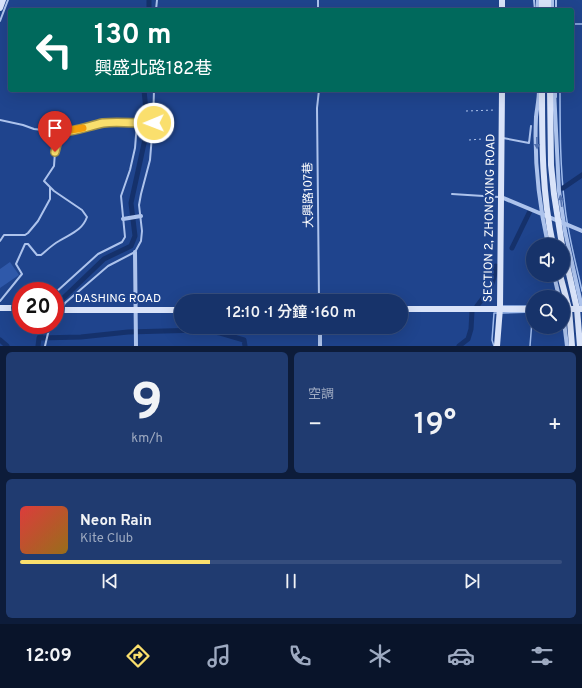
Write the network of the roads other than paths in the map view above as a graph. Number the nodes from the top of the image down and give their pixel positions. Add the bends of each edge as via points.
1 (3, 0) edge
2 (8, 0) edge
3 (0, 8) edge
4 (0, 21) edge
5 (154, 92) edge
6 (319, 92) edge
7 (502, 92) edge
8 (538, 92) edge
9 (542, 92) edge
10 (550, 92) edge
11 (551, 92) edge
12 (555, 92) edge
13 (539, 103) junction
14 (556, 108) junction
15 (0, 120) edge
16 (138, 123) junction
17 (152, 123) junction
18 (531, 126) dead end
19 (542, 126) junction
20 (551, 131) junction
21 (60, 132) junction
22 (502, 138) junction
23 (50, 187) junction
24 (452, 194) dead end
25 (501, 197) junction
26 (545, 215) junction
27 (141, 216) junction
28 (124, 219) junction
29 (561, 221) junction
30 (582, 231) edge
31 (547, 238) edge
32 (551, 238) edge
33 (562, 238) edge
34 (0, 241) edge
35 (135, 252) junction
36 (570, 272) edge
37 (64, 285) edge
38 (319, 294) edge
39 (0, 300) edge
40 (64, 304) edge
41 (0, 308) edge
42 (12, 308) edge
43 (500, 308) junction
44 (408, 309) edge
45 (526, 309) edge
46 (580, 309) edge
47 (64, 310) edge
48 (135, 310) junction
49 (174, 310) edge
50 (47, 334) edge
51 (320, 334) edge
52 (566, 334) edge
53 (570, 334) edge
54 (45, 346) edge
55 (136, 346) edge
56 (320, 346) edge
57 (497, 346) edge
58 (567, 346) edge
59 (572, 346) edge
60 (580, 346) edge

1 - 3 street
2 - 4 lane
5 - 17 lane
6 - 38 lane, 大興路107巷
7 - 22 street, SECTION 2, ZHONGXING ROAD
8 - 13 street
9 - 19 street
10 - 20 street
11 - 14 lane
12 - 14 street
13 - 19 lane
13 -> 26 street via 536,117 537,142
14 - 20 lane
29 -> 14 street
15 - 21 lane via 34,129
16 - 17 lane
16 - 21 lane via 103,123
16 - 28 lane via 134,155 122,196
17 - 27 lane via 150,160 140,194
18 - 22 lane via 529,142
19 - 26 street
20 - 29 street via 551,165
21 - 23 lane via 54,166 44,180
22 - 25 street, SECTION 2, ZHONGXING ROAD
23 - 34 lane via 50,199 28,233 4,235
23 - 39 lane via 82,210 86,217 84,224 41,255 37,255 28,244 25,244 16,264 22,274
24 - 25 lane
25 - 26 street
25 - 43 street, SECTION 2, ZHONGXING ROAD
26 - 29 street
26 - 31 street
26 - 32 street
27 - 28 street
27 - 35 lane via 141,241
28 - 37 lane via 125,234 122,242 98,254
29 - 30 street
29 - 33 street
29 - 46 street
35 - 40 lane via 108,266
35 - 48 street
36 - 46 street
41 - 42 street
43 - 44 street
43 - 45 street
43 - 57 street, SECTION 2, ZHONGXING ROAD
46 - 60 street
47 - 48 street, DASHING ROAD
48 - 49 street, DASHING ROAD
48 - 55 street
50 - 54 lane
51 - 56 street
52 - 58 street
53 - 59 street

